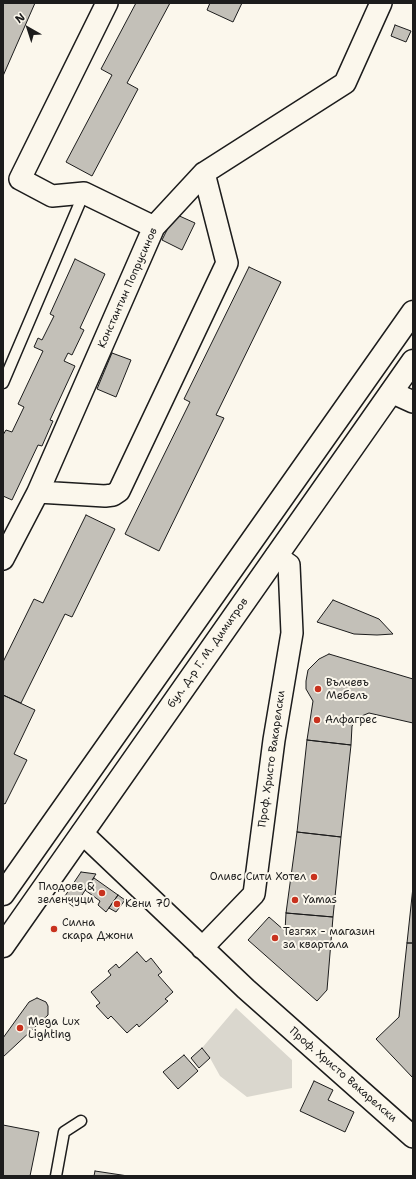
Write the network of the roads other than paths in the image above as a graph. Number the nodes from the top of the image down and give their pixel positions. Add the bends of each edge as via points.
1 (107, 3) edge
2 (381, 3) edge
3 (204, 173) junction
4 (84, 193) junction
5 (154, 227) junction
6 (413, 312) edge
7 (413, 361) edge
8 (3, 383) edge
9 (391, 392) junction
10 (413, 402) edge
11 (38, 492) junction
12 (276, 556) junction
13 (3, 559) edge
14 (82, 833) junction
15 (10, 873) edge
16 (3, 894) edge
17 (3, 946) edge
18 (202, 948) junction
19 (81, 1121) dead end
20 (413, 1137) edge
21 (56, 1176) edge

1 - 4 street via 20,179 52,196
2 - 3 street, Константин Попрусинов via 345,84
3 - 5 street, Константин Попрусинов
3 - 11 street via 227,263 119,491 105,496
4 - 5 street
4 - 8 lane
5 - 11 street, Константин Попрусинов
6 - 15 main road
7 - 9 main road, бул. Д-р Г. М. Димитров
9 - 10 street
9 - 12 main road, бул. Д-р Г. М. Димитров
11 - 13 street, Константин Попрусинов
12 - 14 main road, бул. Д-р Г. М. Димитров
12 - 18 street, Проф. Христо Вакарелски via 289,565 292,633 274,740 254,894
14 - 17 main road, бул. Д-р Г. М. Димитров
14 - 18 street, Проф. Христо Вакарелски
15 - 16 main road
18 - 20 street, Проф. Христо Вакарелски
19 - 21 lane via 64,1132

